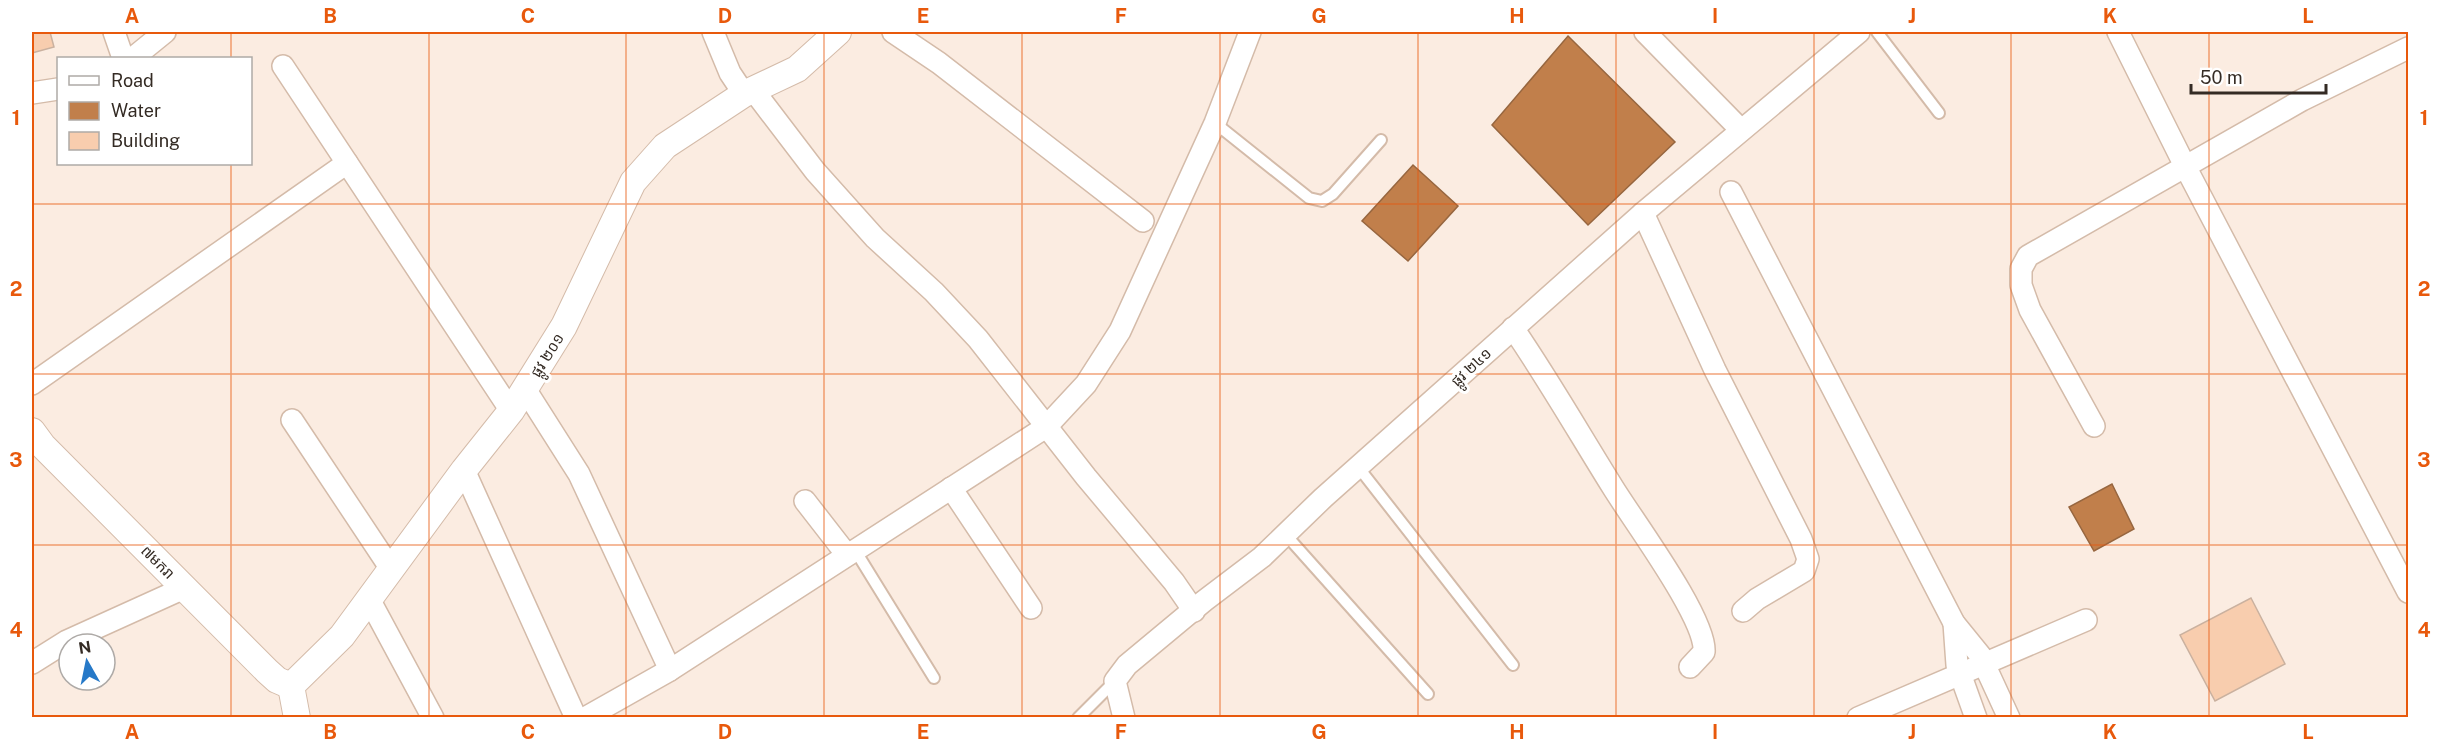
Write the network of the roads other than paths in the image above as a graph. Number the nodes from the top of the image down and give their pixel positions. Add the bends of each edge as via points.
1 (114, 32) edge
2 (165, 32) edge
3 (713, 32) edge
4 (838, 32) edge
5 (893, 32) edge
6 (1250, 32) edge
7 (1646, 32) edge
8 (1859, 32) edge
9 (1877, 32) edge
10 (2118, 32) edge
11 (2409, 48) edge
12 (123, 57) edge
13 (134, 57) edge
14 (283, 66) dead end
15 (57, 89) edge
16 (32, 93) edge
17 (749, 93) junction
18 (1939, 113) dead end
19 (1215, 123) junction
20 (1741, 130) junction
21 (1381, 140) dead end
22 (347, 164) junction
23 (2185, 166) junction
24 (1731, 192) dead end
25 (1644, 213) junction
26 (1143, 221) dead end
27 (1513, 328) junction
28 (32, 384) edge
29 (525, 389) junction
30 (512, 411) junction
31 (292, 420) dead end
32 (2094, 426) dead end
33 (1046, 427) junction
34 (32, 431) edge
35 (1359, 468) junction
36 (464, 470) junction
37 (951, 488) junction
38 (805, 501) dead end
39 (1286, 535) junction
40 (851, 553) junction
41 (391, 569) junction
42 (184, 588) junction
43 (2409, 592) edge
44 (369, 599) junction
45 (1031, 608) dead end
46 (1194, 611) junction
47 (1743, 611) dead end
48 (2086, 620) dead end
49 (1954, 623) junction
50 (32, 663) edge
51 (1984, 663) junction
52 (1514, 665) dead end
53 (1690, 667) dead end
54 (670, 670) junction
55 (1960, 674) junction
56 (934, 678) dead end
57 (1115, 681) junction
58 (291, 686) junction
59 (1428, 694) dead end
60 (297, 717) edge
61 (434, 717) edge
62 (576, 717) edge
63 (585, 717) edge
64 (1078, 717) edge
65 (1124, 717) edge
66 (1858, 717) edge
67 (1976, 717) edge
68 (2009, 717) edge

1 - 12 street
2 - 13 street
3 - 17 street via 730,73
4 - 17 street, ផ្លូវ ២០១ via 797,69
5 - 26 street via 939,63
6 - 19 street
7 - 20 street
8 - 20 street, ផ្លូវ ២៤១
9 - 18 lane
10 - 23 street
11 - 23 street via 2302,100
14 - 22 street
15 - 16 street
17 - 29 street, ផ្លូវ ២០១ via 665,146 633,182 564,326
17 - 33 street via 874,238 934,292 978,339
19 - 21 lane via 1309,198 1322,201 1333,194
19 - 33 street via 1120,331 1086,384
20 - 25 street, ផ្លូវ ២៤១
22 - 28 street
22 - 30 street
23 - 32 street via 2028,256 2021,269 2021,285 2030,310
23 - 43 street
24 - 49 street
25 - 27 street, ផ្លូវ ២៤១
25 - 47 street via 1710,360 1808,559 1804,571
27 - 35 street, ផ្លូវ ២៤១
27 - 53 street via 1659,556 1703,635 1704,652
29 - 30 street, ផ្លូវ ២០១
29 - 54 street via 579,474
30 - 36 street, ផ្លូវ ២០១
31 - 41 street
33 - 37 street
33 - 46 street
34 - 42 street, ៧មករា
35 - 39 street, ផ្លូវ ២៤១
35 - 52 lane
36 - 41 street, ផ្លូវ ២០១
36 - 62 street
37 - 40 street
37 - 45 street
38 - 40 street
39 - 46 street, ផ្លូវ ២៤១
39 - 59 lane
40 - 54 street
40 - 56 lane
41 - 44 street, ផ្លូវ ២០១
42 - 50 street via 67,641
42 - 58 street, ៧មករា via 277,680
44 - 58 street, ផ្លូវ ២០១ via 342,636
44 - 61 street
46 - 57 street, ផ្លូវ ២៤១ via 1127,665
48 - 51 street
49 - 51 street
49 - 55 street
51 - 55 street
51 - 68 street
54 - 63 street
55 - 66 street
55 - 67 street
57 - 64 lane
57 - 65 street
58 - 60 street

